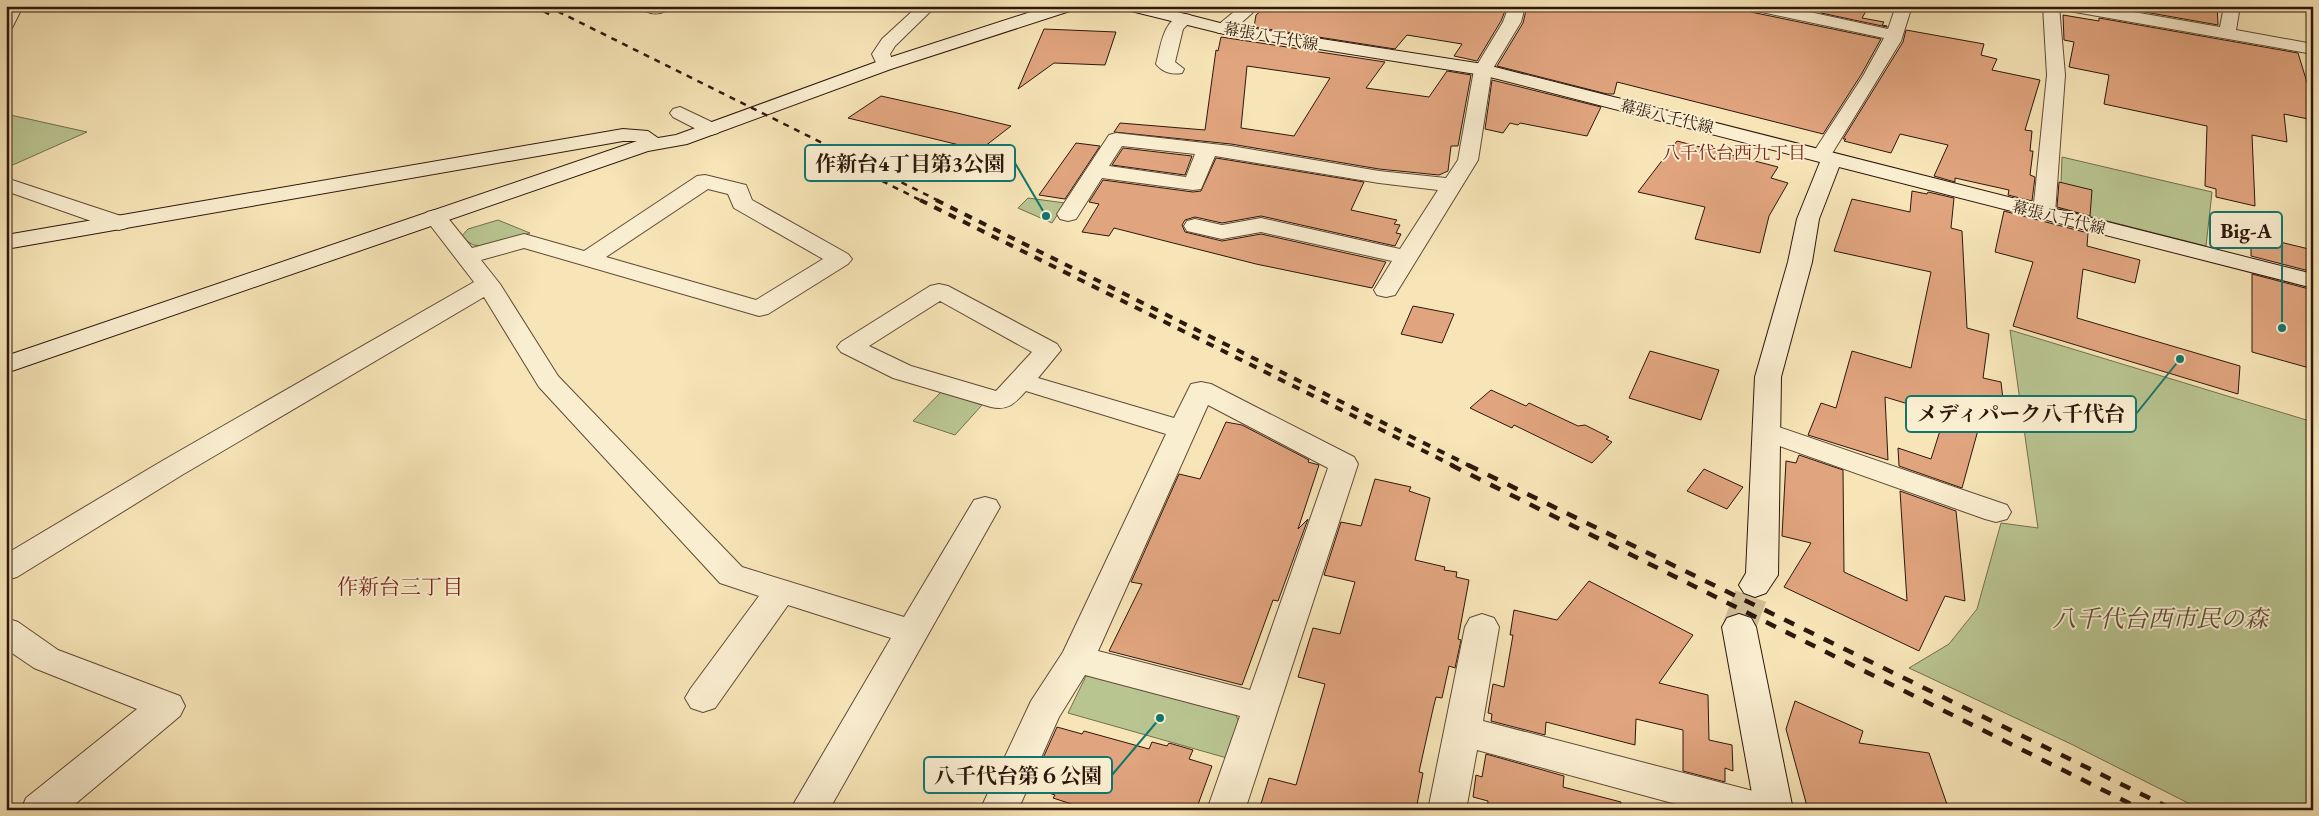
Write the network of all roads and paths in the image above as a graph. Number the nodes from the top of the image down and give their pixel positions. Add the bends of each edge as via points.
1 (15, 6) edge
2 (648, 6) edge
3 (663, 6) edge
4 (928, 6) edge
5 (1067, 6) edge
6 (1133, 6) edge
7 (1252, 6) edge
8 (1517, 6) edge
9 (1757, 6) edge
10 (1904, 6) edge
11 (2051, 6) edge
12 (2069, 6) edge
13 (2232, 6) edge
14 (1184, 20) junction
15 (6, 24) edge
16 (1224, 28) junction
17 (2227, 34) junction
18 (1893, 35) junction
19 (2313, 49) edge
20 (885, 65) junction
21 (1175, 69) dead end
22 (1483, 70) junction
23 (680, 113) dead end
24 (711, 129) junction
25 (680, 140) junction
26 (656, 144) junction
27 (1208, 149) junction
28 (1826, 157) junction
29 (1095, 171) junction
30 (6, 184) edge
31 (1451, 185) junction
32 (2044, 213) junction
33 (1068, 214) dead end
34 (119, 222) junction
35 (440, 223) junction
36 (1195, 226) dead end
37 (6, 242) edge
38 (466, 257) junction
39 (1406, 257) junction
40 (587, 259) junction
41 (2313, 281) edge
42 (488, 284) junction
43 (1386, 290) dead end
44 (6, 364) edge
45 (1021, 380) junction
46 (6, 382) edge
47 (1183, 430) junction
48 (1767, 432) junction
49 (985, 507) dead end
50 (1996, 512) dead end
51 (6, 568) edge
52 (1755, 585) tunnel mouth
53 (780, 591) junction
54 (1482, 627) dead end
55 (1740, 628) tunnel mouth
56 (6, 631) edge
57 (913, 632) junction
58 (1077, 659) junction
59 (703, 698) dead end
60 (1260, 707) junction
61 (1462, 731) junction
62 (40, 810) edge
63 (809, 810) edge
64 (999, 810) edge
65 (1226, 810) edge
66 (1447, 810) edge
67 (1761, 810) edge
68 (1774, 810) edge

1 - 15 street
2 - 3 street via 657,9
4 - 20 street via 888,43 881,54
5 - 20 street
6 - 14 street, 幕張八千代線
7 - 16 street
8 - 22 street via 1512,22
9 - 18 street
10 - 18 street
11 - 32 street via 2056,75
12 - 17 street
13 - 17 street
14 - 16 street, 幕張八千代線
14 - 21 street via 1174,27 1165,64
16 - 22 street, 幕張八千代線
17 - 19 street
18 - 28 street
20 - 24 street
22 - 28 street, 幕張八千代線
22 - 31 street via 1468,160
23 - 24 street
24 - 25 street
25 - 26 street
25 - 35 street via 659,153
26 - 34 street via 645,136 623,135
26 - 35 street
27 - 29 street via 1116,139
27 - 29 street via 1193,184
27 - 31 street via 1379,177
28 - 32 street, 幕張八千代線
28 - 48 street via 1768,377
29 - 33 street
30 - 34 street
31 - 39 street
32 - 41 street, 幕張八千代線
34 - 37 street
35 - 38 street
35 - 44 street
35 - 46 street
36 - 39 street via 1222,232 1261,225
38 - 40 street via 524,241
38 - 42 street
39 - 43 street
40 - 40 street via 759,309 840,259 742,203 738,190 704,181
42 - 51 street
42 - 53 street via 548,381 731,575
45 - 45 street via 1048,350 939,291 850,347 902,372 1001,401
45 - 47 street
47 - 58 street
47 - 60 street via 1201,390 1344,464
48 - 50 street
48 - 52 street via 1762,575
49 - 57 street
53 - 57 street
53 - 59 street
54 - 61 street
55 - 68 street
56 - 62 street via 46,659 167,706
57 - 63 street
58 - 60 street
58 - 64 street via 1044,711
60 - 65 street
61 - 66 street
61 - 67 street

